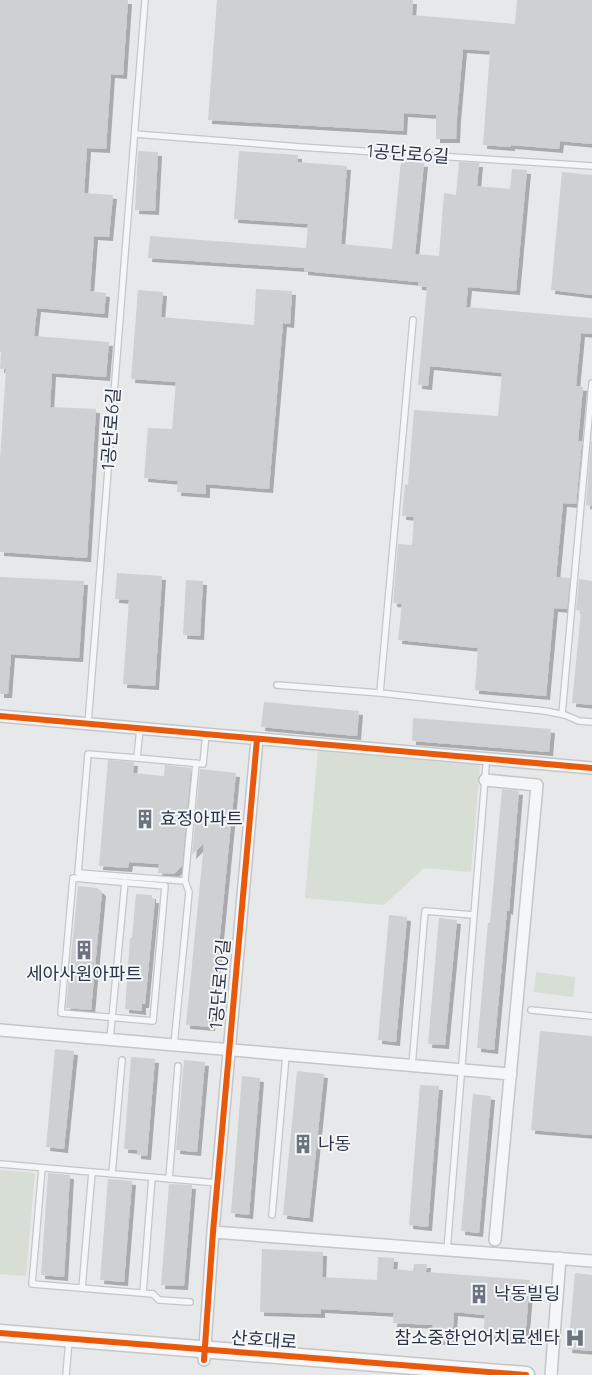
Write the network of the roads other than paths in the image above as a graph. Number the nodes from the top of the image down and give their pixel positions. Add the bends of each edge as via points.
1 (145, 0) edge
2 (135, 134) junction
3 (592, 166) edge
4 (413, 320) dead end
5 (592, 384) edge
6 (277, 686) dead end
7 (380, 693) junction
8 (562, 714) junction
9 (0, 716) edge
10 (592, 722) edge
11 (88, 724) junction
12 (140, 728) junction
13 (206, 734) junction
14 (257, 739) junction
15 (137, 758) junction
16 (196, 763) junction
17 (486, 766) dead end
18 (592, 768) edge
19 (485, 780) junction
20 (185, 881) junction
21 (124, 882) junction
22 (473, 915) junction
23 (531, 1010) dead end
24 (592, 1016) edge
25 (112, 1017) junction
26 (0, 1030) edge
27 (110, 1040) junction
28 (174, 1045) junction
29 (229, 1050) junction
30 (286, 1055) junction
31 (122, 1060) dead end
32 (178, 1066) dead end
33 (412, 1066) junction
34 (460, 1070) junction
35 (511, 1074) junction
36 (0, 1164) edge
37 (42, 1168) junction
38 (92, 1172) junction
39 (112, 1174) junction
40 (152, 1177) junction
41 (169, 1179) junction
42 (218, 1183) junction
43 (272, 1215) dead end
44 (213, 1232) junction
45 (495, 1240) dead end
46 (447, 1250) junction
47 (560, 1258) junction
48 (592, 1261) edge
49 (82, 1288) junction
50 (143, 1293) junction
51 (190, 1302) dead end
52 (0, 1334) edge
53 (0, 1343) edge
54 (69, 1344) junction
55 (204, 1355) junction
56 (66, 1375) edge
57 (388, 1375) edge
58 (526, 1375) edge
59 (551, 1375) edge

1 - 2 lane, 1공단로6길
2 - 3 lane, 1공단로6길
2 - 11 lane, 1공단로6길
4 - 7 lane
5 - 8 lane
6 - 7 lane
7 - 8 lane
8 - 10 lane
9 - 11 street
11 - 12 street
12 - 13 street
12 - 15 lane
13 - 14 street
13 - 16 lane via 203,764
14 - 18 street
14 - 29 street, 1공단로10길
15 - 16 lane
15 - 20 lane via 88,754 78,873
16 - 20 lane
17 - 19 lane
19 - 22 lane
19 - 35 street via 537,785
20 - 28 lane via 189,892
21 - 25 lane
21 - 25 lane via 165,886 154,1011 153,1021
21 - 25 lane via 73,878 61,1013
22 - 33 lane via 425,911
22 - 34 lane
23 - 24 lane
25 - 27 lane
26 - 27 street, 1공단로10길
27 - 28 street, 1공단로10길
28 - 29 street, 1공단로10길
29 - 30 street, 1공단로10길
29 - 42 street, 1공단로10길
30 - 33 street, 1공단로10길
30 - 43 lane
31 - 39 lane
32 - 41 lane
33 - 34 street, 1공단로10길
34 - 35 street, 1공단로10길
34 - 46 lane
35 - 45 street
36 - 37 lane
37 - 38 lane
37 - 49 lane via 32,1284
38 - 39 lane
38 - 49 lane
39 - 40 lane
40 - 41 lane
40 - 50 lane
41 - 42 lane
42 - 44 street, 1공단로10길
44 - 46 street
44 - 55 street, 1공단로10길
46 - 47 street
47 - 48 street
47 - 59 street
49 - 50 lane
50 - 51 lane via 153,1294 159,1300
52 - 54 street, 산호대로
53 - 54 street, 산호대로
54 - 55 street, 산호대로
54 - 56 lane
55 - 57 street, 산호대로
55 - 58 street, 산호대로

